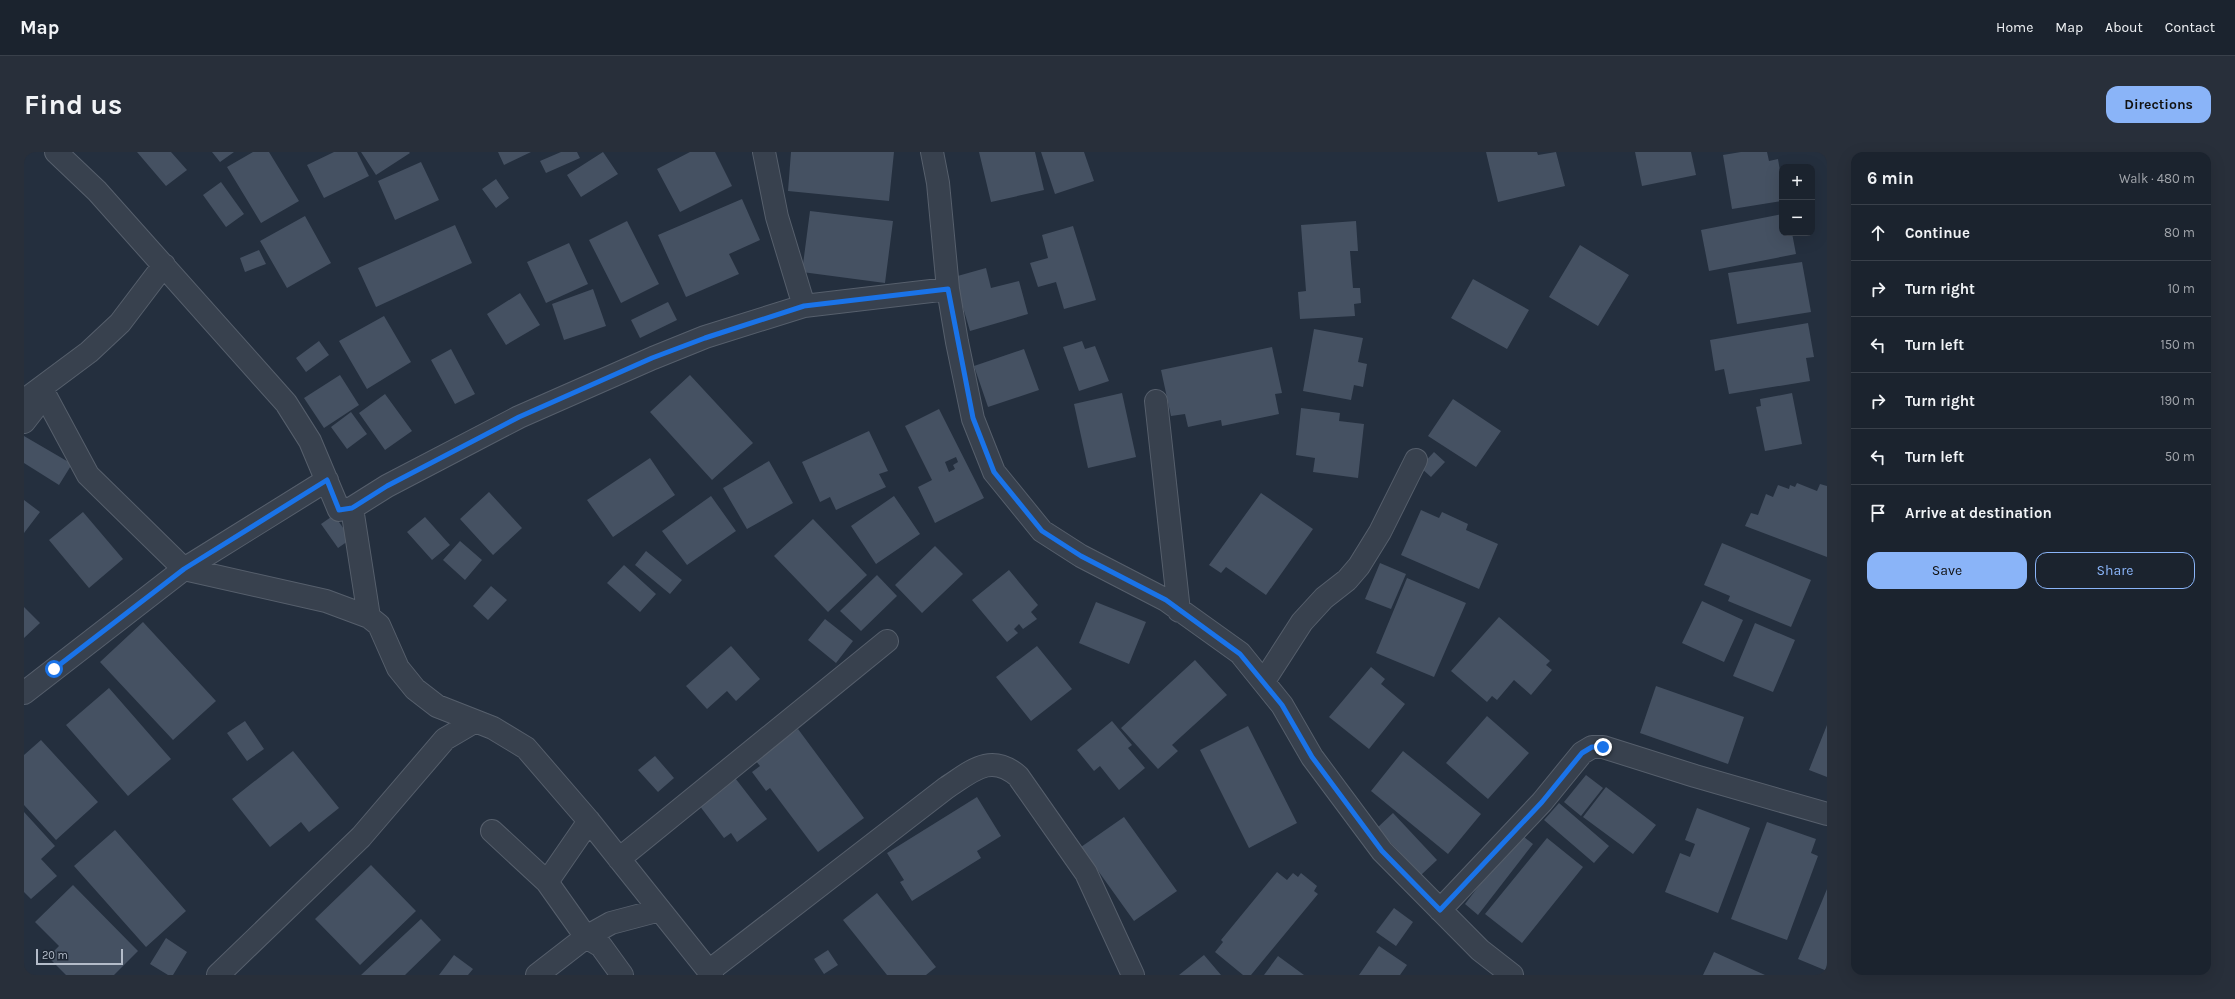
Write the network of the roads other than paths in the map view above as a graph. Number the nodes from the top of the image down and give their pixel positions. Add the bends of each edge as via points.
1 (56, 152) edge
2 (764, 152) edge
3 (932, 152) edge
4 (164, 265) junction
5 (948, 289) junction
6 (804, 306) junction
7 (31, 398) edge
8 (1156, 401) dead end
9 (24, 422) edge
10 (1416, 460) dead end
11 (327, 480) junction
12 (352, 508) junction
13 (184, 569) junction
14 (1179, 610) junction
15 (369, 617) junction
16 (887, 641) dead end
17 (1264, 681) junction
18 (24, 693) edge
19 (474, 722) junction
20 (1827, 814) edge
21 (589, 821) junction
22 (492, 831) dead end
23 (619, 859) junction
24 (547, 882) junction
25 (660, 910) junction
26 (1440, 910) junction
27 (586, 936) junction
28 (710, 974) edge
29 (218, 975) edge
30 (537, 975) edge
31 (622, 975) edge
32 (1133, 975) edge
33 (1512, 975) edge

1 - 4 street via 97,191
2 - 6 street via 777,217
3 - 5 street via 938,183
4 - 7 street via 120,323 89,352
4 - 11 street via 286,403 310,441
5 - 6 street
5 - 14 street via 973,418 994,472 1042,531 1081,556 1166,600
6 - 12 street via 697,340 533,411 387,486
7 - 9 street
7 - 13 street via 88,476
8 - 14 street
10 - 17 street via 1380,532 1359,566 1302,622
11 - 12 street via 339,510
11 - 13 street
12 - 15 street
13 - 15 street via 326,601
13 - 18 street
14 - 17 street via 1240,654
15 - 19 street via 379,625 398,668 415,689 437,706
16 - 23 street
17 - 26 street via 1282,705 1312,757 1382,851
19 - 21 street via 493,728 526,748
19 - 29 street via 445,739 361,837
20 - 26 street via 1603,747 1592,747 1582,753 1542,802
21 - 23 street
21 - 24 street
22 - 24 street
23 - 25 street
24 - 27 street
25 - 27 street via 611,923
25 - 28 street
26 - 33 street via 1480,950
27 - 30 street
27 - 31 street via 601,946
28 - 32 street via 946,788 980,766 993,764 1011,770 1018,776 1086,873

